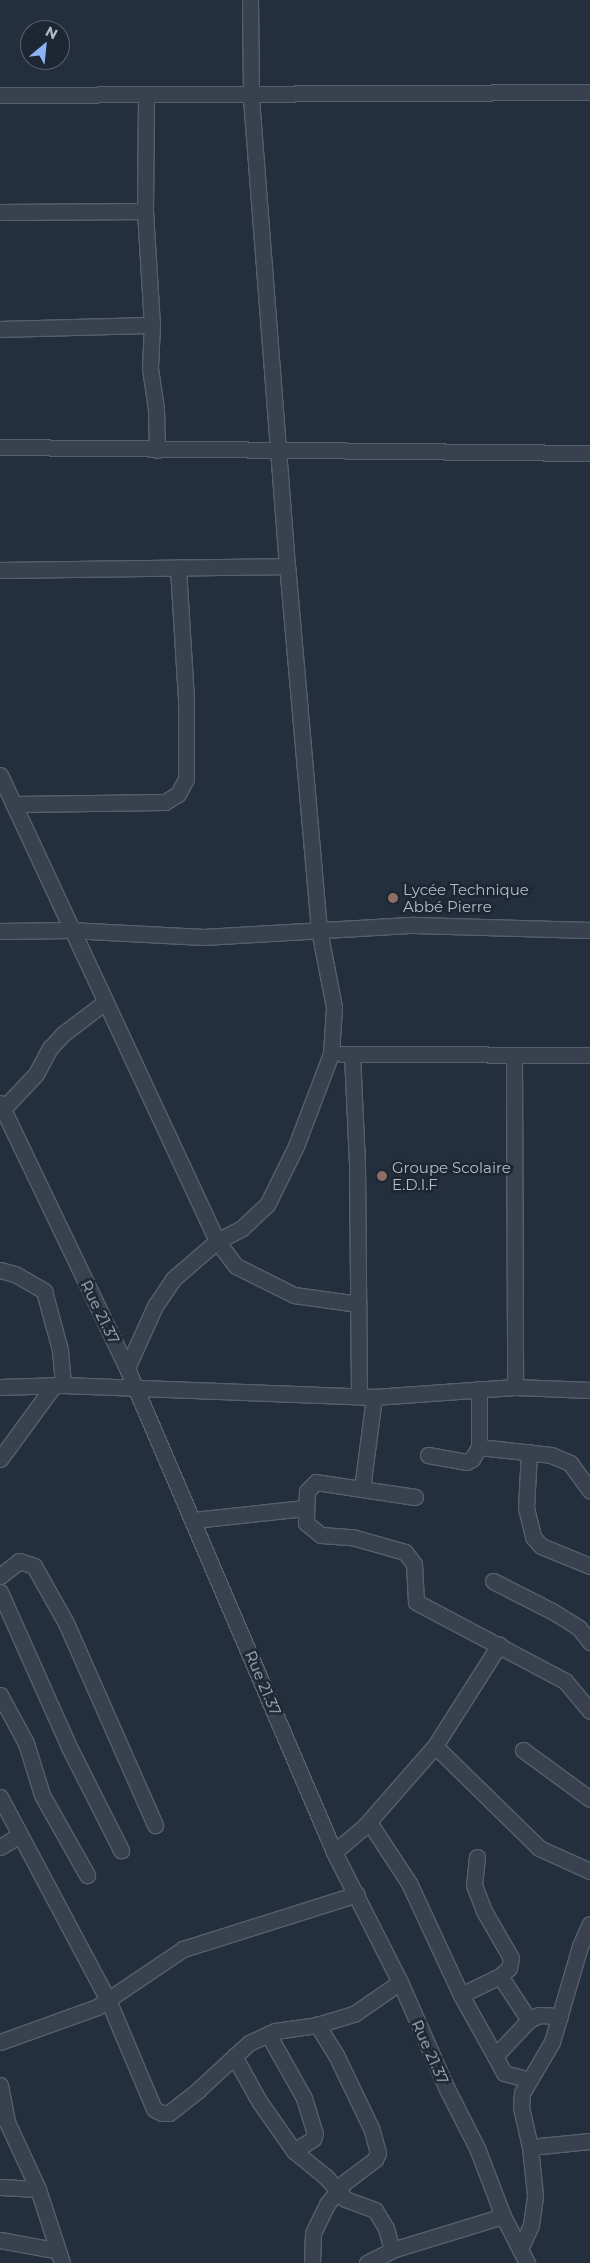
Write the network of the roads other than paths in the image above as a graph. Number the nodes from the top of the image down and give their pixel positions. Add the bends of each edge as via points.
1 (250, 0) edge
2 (590, 92) edge
3 (251, 94) junction
4 (0, 96) edge
5 (146, 97) junction
6 (145, 211) junction
7 (0, 212) edge
8 (152, 325) junction
9 (0, 329) edge
10 (0, 447) edge
11 (157, 450) junction
12 (279, 452) junction
13 (590, 453) edge
14 (287, 566) junction
15 (178, 568) junction
16 (0, 570) edge
17 (0, 775) edge
18 (16, 804) junction
19 (70, 930) junction
20 (319, 930) junction
21 (590, 930) edge
22 (0, 931) edge
23 (105, 1002) junction
24 (332, 1054) junction
25 (352, 1054) junction
26 (590, 1055) edge
27 (514, 1056) junction
28 (2, 1106) edge
29 (217, 1241) junction
30 (0, 1270) edge
31 (358, 1304) junction
32 (127, 1368) junction
33 (58, 1386) junction
34 (0, 1387) edge
35 (516, 1387) junction
36 (136, 1388) junction
37 (479, 1389) junction
38 (590, 1390) edge
39 (366, 1397) junction
40 (479, 1447) junction
41 (529, 1452) junction
42 (428, 1455) dead end
43 (0, 1459) edge
44 (362, 1489) junction
45 (590, 1491) edge
46 (415, 1497) dead end
47 (304, 1508) junction
48 (194, 1520) junction
49 (590, 1566) edge
50 (0, 1576) edge
51 (494, 1581) dead end
52 (0, 1592) edge
53 (590, 1642) edge
54 (499, 1645) junction
55 (1, 1699) edge
56 (590, 1711) edge
57 (435, 1746) junction
58 (523, 1750) dead end
59 (0, 1797) edge
60 (590, 1800) edge
61 (369, 1822) junction
62 (156, 1825) dead end
63 (20, 1835) junction
64 (0, 1847) edge
65 (121, 1850) dead end
66 (334, 1852) junction
67 (477, 1857) dead end
68 (590, 1871) edge
69 (87, 1875) dead end
70 (358, 1894) junction
71 (590, 1924) edge
72 (500, 1976) junction
73 (400, 1982) junction
74 (461, 1995) junction
75 (108, 2000) junction
76 (560, 2016) junction
77 (529, 2020) junction
78 (317, 2025) junction
79 (268, 2034) junction
80 (0, 2042) edge
81 (234, 2056) junction
82 (495, 2056) junction
83 (527, 2079) junction
84 (0, 2085) edge
85 (590, 2141) edge
86 (530, 2147) junction
87 (294, 2151) junction
88 (0, 2187) edge
89 (38, 2189) junction
90 (336, 2192) junction
91 (503, 2216) junction
92 (0, 2240) edge
93 (392, 2250) junction
94 (524, 2256) edge
95 (58, 2257) edge
96 (312, 2263) edge
97 (367, 2263) edge

1 - 3 street
2 - 3 street
3 - 5 street
3 - 12 street
4 - 5 street
5 - 6 street
6 - 7 street
6 - 8 street
8 - 9 street
8 - 11 street via 150,368
10 - 11 street
11 - 12 street
12 - 13 street
12 - 14 street
14 - 15 street
14 - 20 street
15 - 16 street
15 - 18 street via 186,769 186,779 178,794 165,802
17 - 18 street
18 - 19 street
19 - 20 street via 203,937
19 - 22 street
19 - 23 street
20 - 21 street via 414,926
20 - 24 street via 334,1007
23 - 28 street via 63,1034 50,1048 36,1074
23 - 29 street
24 - 25 street
24 - 29 street via 296,1146 267,1205 242,1228
25 - 27 street
25 - 31 street
26 - 27 street
27 - 35 street
28 - 32 street, Rue 21.37
29 - 31 street via 236,1266 294,1296
29 - 32 street via 173,1279 154,1306
30 - 33 street via 15,1274 44,1291 60,1350
31 - 39 street
32 - 36 street, Rue 21.37
33 - 34 street
33 - 36 street
33 - 43 street
35 - 37 street
35 - 38 street
36 - 39 street
36 - 48 street, Rue 21.37
37 - 39 street
37 - 40 street
39 - 44 street
40 - 41 street
40 - 42 street via 472,1459 466,1462
41 - 45 street via 551,1455 570,1464
41 - 49 street via 526,1508 533,1537 541,1546
44 - 46 street
44 - 47 street via 316,1482 307,1491
47 - 48 street
47 - 54 street via 306,1523 321,1534 352,1537 405,1552 414,1564 416,1602
48 - 66 street, Rue 21.37
50 - 62 street via 20,1561 34,1566 66,1623
51 - 53 street via 559,1615 579,1628
52 - 65 street via 68,1745
54 - 56 street via 566,1681
54 - 57 street
55 - 69 street via 26,1743 42,1795
57 - 61 street
57 - 68 street via 539,1848
58 - 60 street
59 - 63 street
61 - 66 street
61 - 74 street via 409,1882
63 - 64 street
63 - 75 street
66 - 70 street, Rue 21.37
67 - 72 street via 474,1885 484,1911 512,1958 509,1968
70 - 73 street, Rue 21.37
70 - 75 street via 183,1949
71 - 76 street via 580,1946
72 - 74 street
72 - 77 street
73 - 78 street via 354,2014
73 - 91 street, Rue 21.37 via 477,2148
74 - 82 street via 473,2022
75 - 80 street
75 - 81 street via 154,2110 169,2113
76 - 77 street via 539,2015
76 - 83 street via 552,2042
77 - 82 street
78 - 79 street via 296,2026
78 - 90 street via 336,2055 372,2130 378,2153
79 - 81 street
79 - 87 street via 304,2098 315,2134 313,2139
81 - 87 street via 258,2101
82 - 83 street via 504,2072
83 - 86 street via 521,2106
84 - 89 street via 8,2122
85 - 86 street
86 - 94 street via 535,2212
87 - 90 street via 334,2184
88 - 89 street
89 - 95 street
90 - 93 street via 375,2210 386,2228
90 - 96 street via 313,2233
91 - 93 street
91 - 94 street, Rue 21.37
92 - 95 street
93 - 97 street

